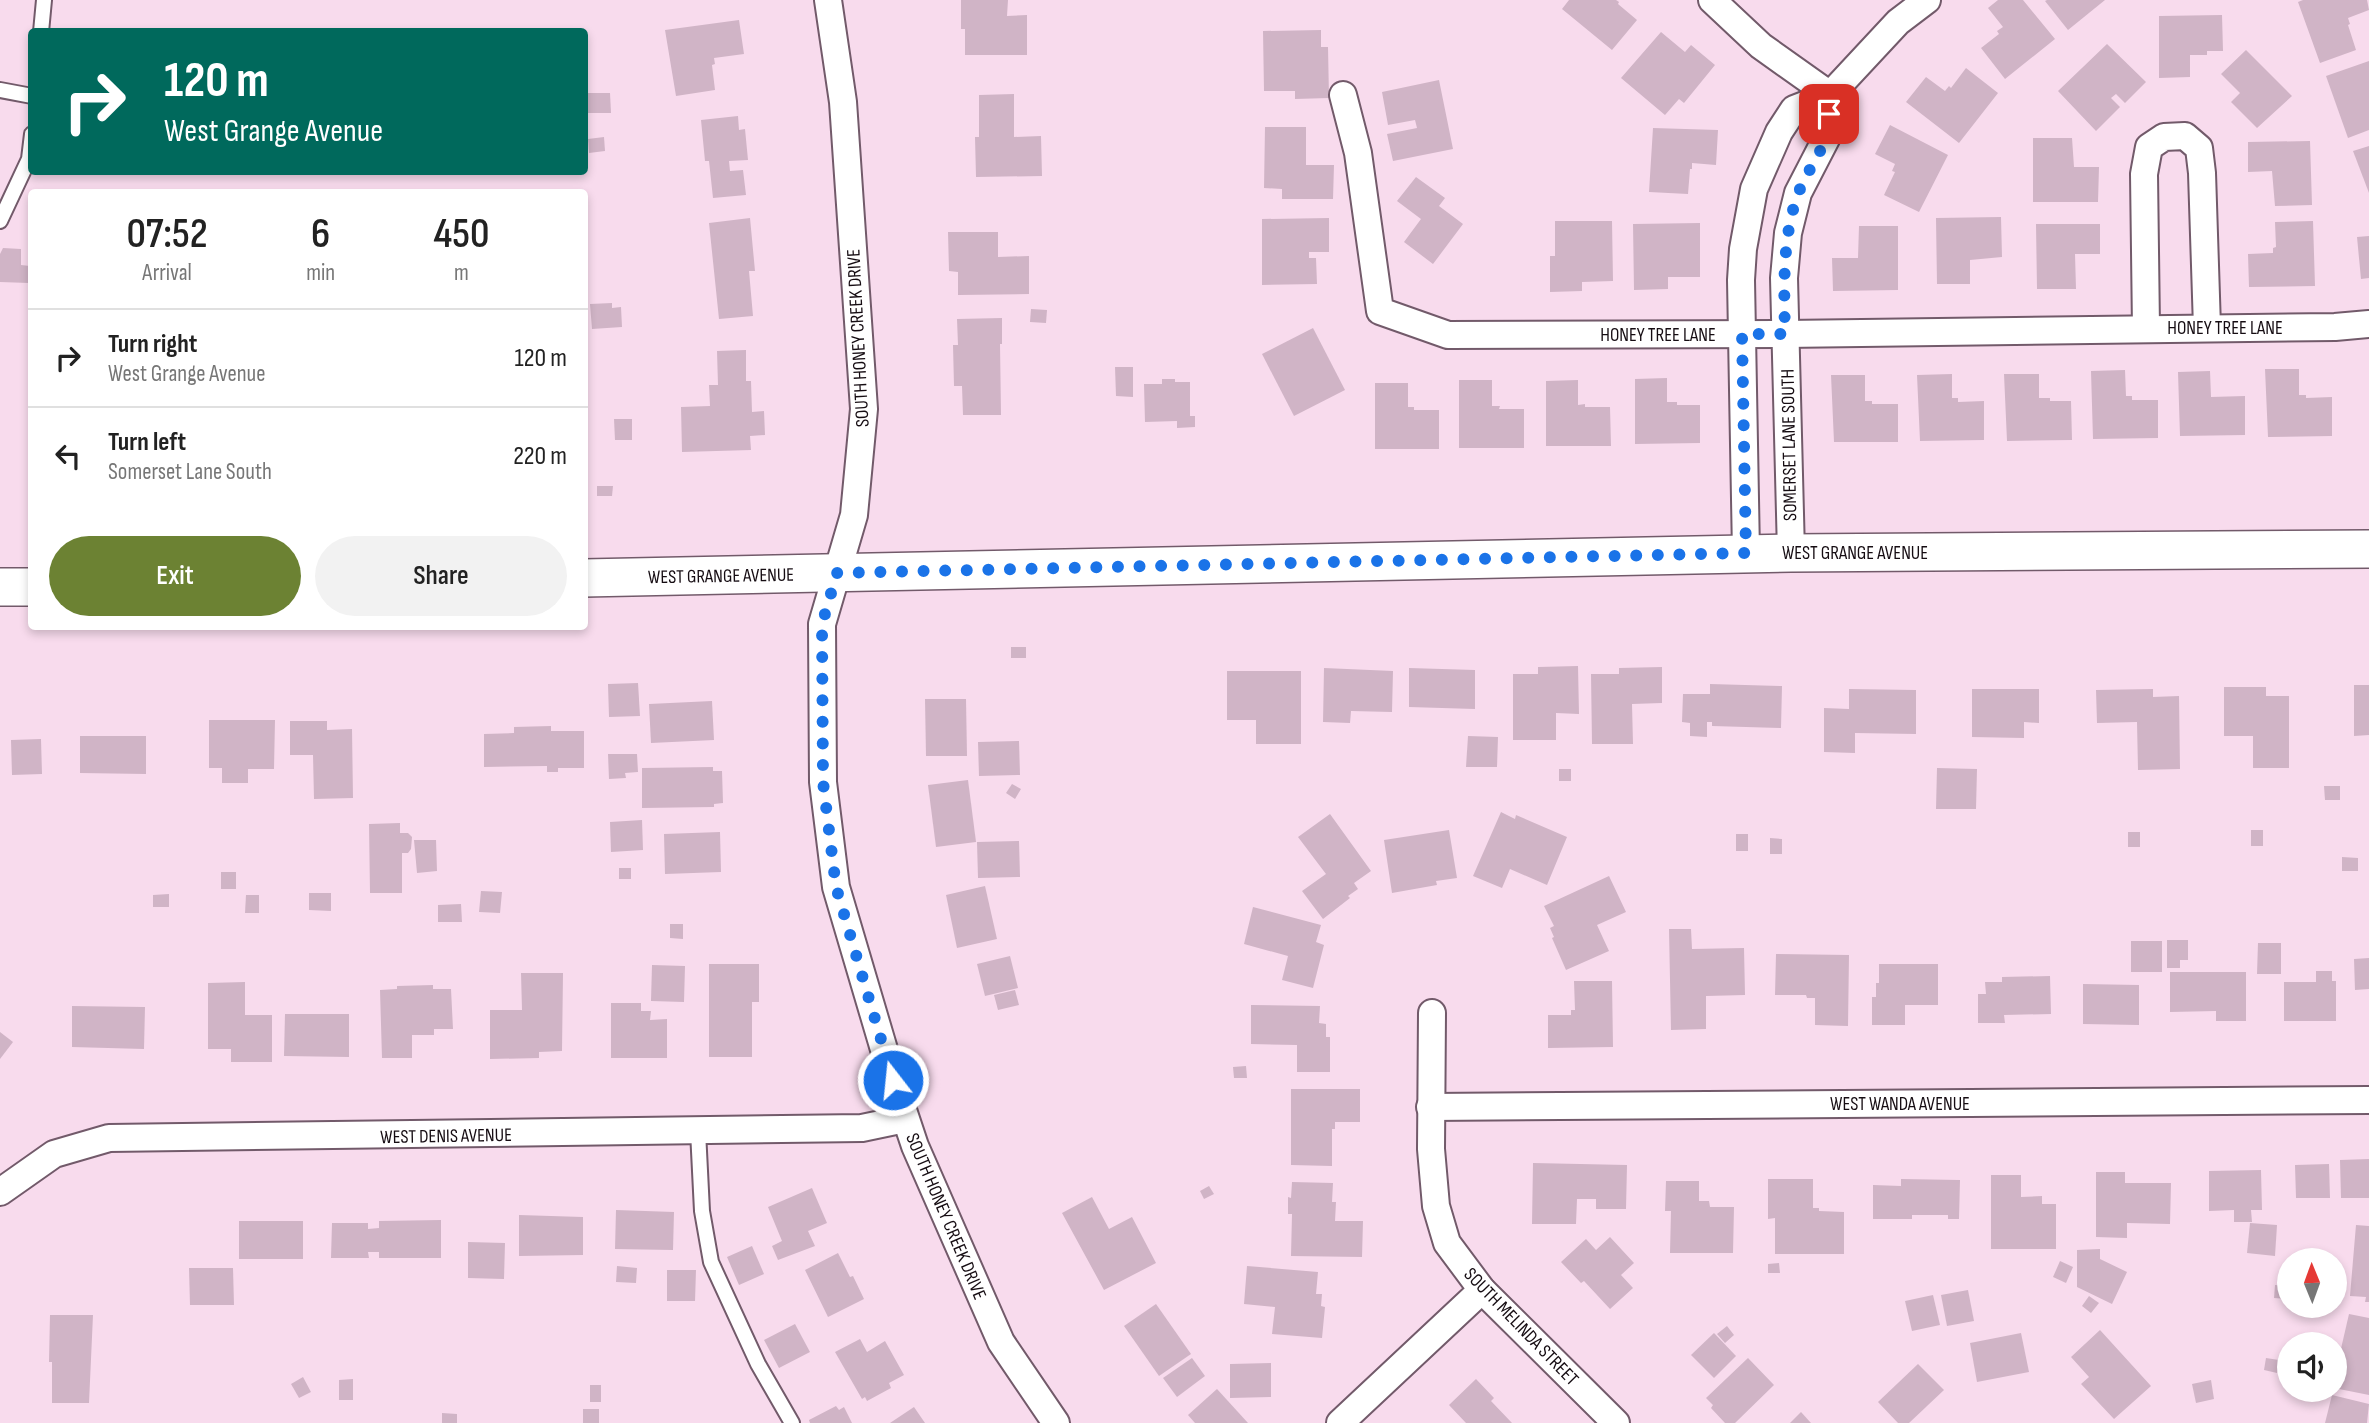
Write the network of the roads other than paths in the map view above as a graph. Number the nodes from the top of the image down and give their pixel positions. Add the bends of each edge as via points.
1 (44, 0) edge
2 (828, 0) edge
3 (1712, 0) edge
4 (1927, 0) edge
5 (41, 28) edge
6 (0, 90) edge
7 (28, 95) edge
8 (1343, 95) dead end
9 (1829, 95) junction
10 (28, 161) edge
11 (0, 221) edge
12 (2369, 324) edge
13 (2207, 327) junction
14 (2146, 328) junction
15 (1742, 334) junction
16 (1785, 334) junction
17 (2369, 549) edge
18 (1746, 553) junction
19 (1791, 553) junction
20 (837, 573) junction
21 (588, 578) edge
22 (28, 586) edge
23 (0, 587) edge
24 (1432, 1013) dead end
25 (2369, 1100) edge
26 (1430, 1107) junction
27 (905, 1119) junction
28 (698, 1131) junction
29 (0, 1192) edge
30 (1482, 1290) junction
31 (1350, 1420) edge
32 (792, 1423) edge
33 (1056, 1423) edge
34 (1616, 1423) edge

1 - 5 lane
2 - 20 street, SOUTH HONEY CREEK DRIVE via 843,102 864,409 854,515
3 - 9 street via 1761,46
4 - 9 street via 1898,22
6 - 7 lane
8 - 15 street, HONEY TREE LANE via 1358,153 1380,311 1448,335
9 - 15 street via 1794,109 1754,189 1743,248
9 - 16 street, SOMERSET LANE SOUTH via 1829,133 1798,194 1788,233
10 - 11 lane
12 - 13 street, HONEY TREE LANE
13 - 14 street, HONEY TREE LANE
13 - 14 street via 2202,173 2199,148 2185,136 2164,137 2149,147 2144,174
14 - 16 street, HONEY TREE LANE
15 - 16 street, HONEY TREE LANE
15 - 18 street
16 - 19 street, SOMERSET LANE SOUTH
17 - 19 street, WEST GRANGE AVENUE
18 - 19 street, WEST GRANGE AVENUE
18 - 20 street, WEST GRANGE AVENUE
20 - 21 street, WEST GRANGE AVENUE
20 - 27 street, SOUTH HONEY CREEK DRIVE via 822,624 823,782 836,887
22 - 23 street
24 - 26 street, SOUTH MELINDA STREET
25 - 26 street, WEST WANDA AVENUE
26 - 30 street, SOUTH MELINDA STREET via 1436,1206 1447,1243
27 - 28 street, WEST DENIS AVENUE via 862,1128
27 - 33 street, SOUTH HONEY CREEK DRIVE via 1001,1342
28 - 29 street, WEST DENIS AVENUE via 108,1138 54,1154
28 - 32 lane via 702,1211 711,1262 758,1364
30 - 31 street
30 - 34 street, SOUTH MELINDA STREET

